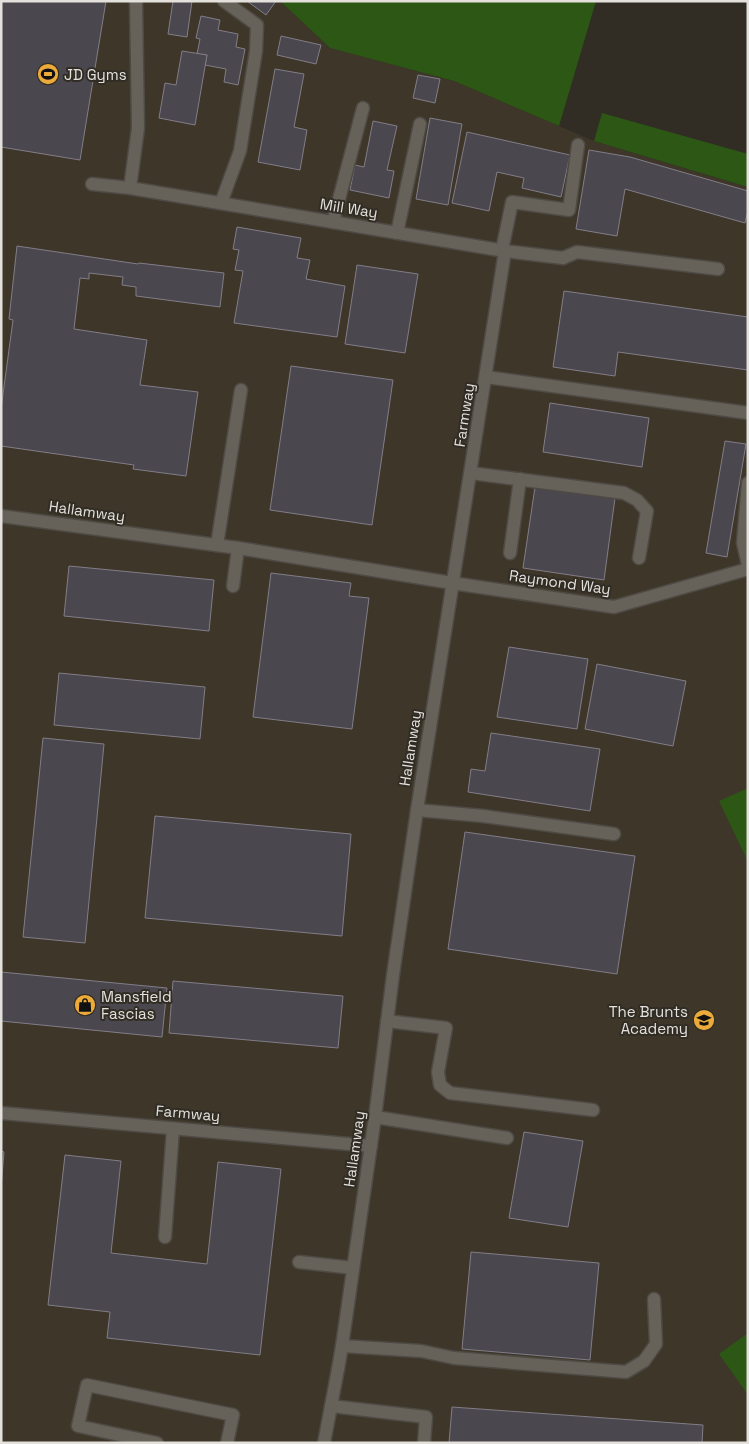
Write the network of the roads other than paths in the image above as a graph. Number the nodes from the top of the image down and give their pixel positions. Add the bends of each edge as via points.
1 (136, 1) edge
2 (224, 1) edge
3 (363, 108) dead end
4 (420, 124) dead end
5 (578, 145) dead end
6 (92, 184) dead end
7 (130, 188) junction
8 (221, 204) junction
9 (333, 222) junction
10 (397, 233) junction
11 (504, 251) junction
12 (718, 269) dead end
13 (486, 377) junction
14 (241, 390) dead end
15 (748, 413) edge
16 (471, 473) junction
17 (520, 479) junction
18 (748, 483) edge
19 (1, 516) edge
20 (746, 543) edge
21 (217, 545) junction
22 (238, 548) junction
23 (510, 553) dead end
24 (639, 558) dead end
25 (748, 565) edge
26 (748, 569) edge
27 (452, 584) junction
28 (233, 586) dead end
29 (417, 810) junction
30 (614, 834) dead end
31 (387, 1021) junction
32 (594, 1110) dead end
33 (1, 1113) edge
34 (375, 1117) junction
35 (173, 1129) junction
36 (507, 1138) dead end
37 (371, 1146) junction
38 (165, 1237) dead end
39 (300, 1262) dead end
40 (353, 1268) junction
41 (654, 1299) dead end
42 (342, 1346) junction
43 (331, 1406) junction
44 (157, 1443) edge
45 (227, 1443) edge
46 (324, 1443) edge
47 (424, 1443) edge

1 - 7 street via 138,128
2 - 8 street via 257,25 240,151
3 - 9 street
4 - 10 street
5 - 11 street, Farmway via 569,210 512,202
6 - 7 street, Mill Way
7 - 8 street, Mill Way
8 - 9 street, Mill Way
9 - 10 street, Mill Way
10 - 11 street, Mill Way
11 - 12 street, Mill Way via 563,258 577,252
11 - 13 street, Farmway
13 - 15 street
13 - 16 street, Farmway
14 - 21 street
16 - 17 street
16 - 27 street, Farmway
17 - 23 street
17 - 24 street via 624,493 637,500 647,511
18 - 20 street
19 - 21 street, Hallamway
20 - 25 street
21 - 22 street, Hallamway
22 - 27 street, Hallamway
22 - 28 street
26 - 27 street, Raymond Way via 614,607
27 - 29 street, Hallamway
29 - 30 street
29 - 31 street, Hallamway
31 - 32 street via 446,1028 438,1072 440,1084 450,1093
31 - 34 street, Hallamway
33 - 35 street, Farmway
34 - 36 street
34 - 37 street, Hallamway
35 - 37 street, Farmway
35 - 38 street
37 - 40 street, Hallamway
39 - 40 street
40 - 42 street, Hallamway
41 - 42 street via 656,1344 644,1361 626,1372
42 - 43 street, Hallamway
43 - 46 street, Hallamway
43 - 47 street via 426,1417
44 - 45 street via 78,1426 86,1385 233,1415

